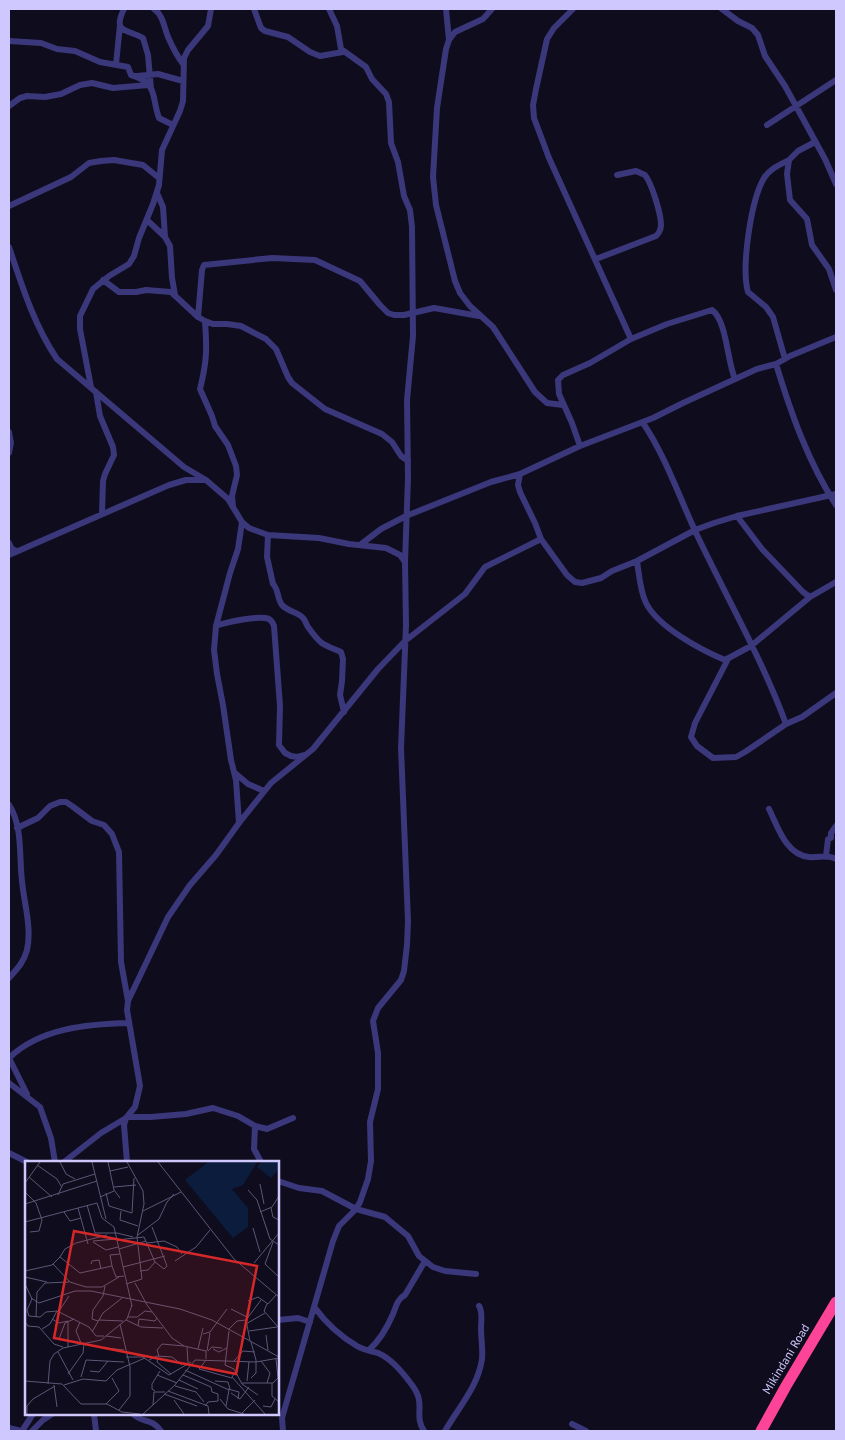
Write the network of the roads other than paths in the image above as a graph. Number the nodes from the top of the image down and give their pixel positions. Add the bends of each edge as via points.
1 (124, 9) edge
2 (154, 9) edge
3 (210, 9) edge
4 (254, 9) edge
5 (329, 9) edge
6 (446, 9) edge
7 (492, 9) edge
8 (573, 9) edge
9 (722, 9) edge
10 (120, 24) junction
11 (448, 40) junction
12 (9, 41) edge
13 (343, 52) junction
14 (116, 64) junction
15 (183, 64) junction
16 (150, 74) junction
17 (137, 76) junction
18 (836, 80) edge
19 (183, 81) junction
20 (150, 87) junction
21 (9, 106) edge
22 (796, 106) junction
23 (173, 125) junction
24 (767, 126) dead end
25 (815, 142) junction
26 (789, 160) junction
27 (834, 174) edge
28 (617, 175) dead end
29 (159, 178) junction
30 (836, 184) edge
31 (157, 193) junction
32 (9, 206) edge
33 (147, 220) junction
34 (165, 237) junction
35 (9, 247) edge
36 (596, 258) junction
37 (102, 280) junction
38 (836, 290) edge
39 (176, 295) junction
40 (413, 313) junction
41 (481, 316) junction
42 (198, 317) junction
43 (205, 321) junction
44 (836, 337) edge
45 (631, 339) junction
46 (785, 359) junction
47 (776, 364) junction
48 (735, 379) junction
49 (91, 386) junction
50 (96, 392) junction
51 (563, 405) junction
52 (643, 423) junction
53 (9, 432) edge
54 (580, 446) junction
55 (9, 452) edge
56 (408, 461) junction
57 (520, 474) junction
58 (206, 480) junction
59 (833, 495) edge
60 (836, 505) edge
61 (233, 507) junction
62 (102, 514) junction
63 (406, 516) junction
64 (737, 516) junction
65 (242, 522) junction
66 (695, 530) junction
67 (268, 535) junction
68 (541, 538) junction
69 (9, 544) edge
70 (360, 545) junction
71 (17, 551) junction
72 (9, 555) edge
73 (637, 561) junction
74 (405, 562) junction
75 (836, 582) edge
76 (810, 597) junction
77 (216, 626) junction
78 (405, 641) junction
79 (751, 646) junction
80 (728, 659) junction
81 (836, 693) edge
82 (344, 712) junction
83 (786, 724) junction
84 (306, 755) junction
85 (234, 773) junction
86 (264, 791) junction
87 (9, 805) edge
88 (769, 809) dead end
89 (9, 822) edge
90 (239, 823) junction
91 (836, 826) edge
92 (17, 828) junction
93 (826, 856) junction
94 (836, 859) edge
95 (9, 978) edge
96 (128, 1000) junction
97 (129, 1023) junction
98 (9, 1058) edge
99 (9, 1083) edge
100 (29, 1097) junction
101 (127, 1118) junction
102 (293, 1118) dead end
103 (255, 1126) junction
104 (9, 1153) edge
105 (25, 1161) edge
106 (55, 1161) edge
107 (65, 1161) edge
108 (127, 1161) edge
109 (260, 1161) edge
110 (279, 1181) edge
111 (356, 1210) junction
112 (424, 1261) junction
113 (476, 1274) dead end
114 (836, 1302) edge
115 (479, 1306) dead end
116 (315, 1308) junction
117 (279, 1320) edge
118 (310, 1322) junction
119 (380, 1337) junction
120 (369, 1350) junction
121 (383, 1355) junction
122 (33, 1415) edge
123 (50, 1415) edge
124 (94, 1415) edge
125 (134, 1415) edge
126 (572, 1424) dead end
127 (9, 1428) edge
128 (21, 1431) edge
129 (32, 1431) edge
130 (96, 1431) edge
131 (161, 1431) edge
132 (283, 1431) edge
133 (424, 1431) edge
134 (445, 1431) edge
135 (586, 1431) edge
136 (761, 1431) edge

1 - 10 street
2 - 15 street via 160,14
3 - 15 street via 208,26 186,53
4 - 13 street via 265,31 288,37 320,56
5 - 13 street
6 - 11 street
7 - 11 street via 483,19 454,32
8 - 36 street via 549,35 533,114 549,158
9 - 22 street via 752,28
10 - 14 street
10 - 16 street via 124,30 143,38
11 - 41 street via 437,108 434,193 455,281 465,299
12 - 14 street via 41,43
13 - 40 street via 366,67 388,98 391,143 411,215
14 - 17 street via 128,67 131,75
15 - 19 street
16 - 17 street
16 - 19 street
16 - 20 street
17 - 20 street
18 - 22 street
19 - 23 street via 184,101
20 - 21 street via 113,88 92,83 45,97 27,96
20 - 23 street via 158,117
22 - 24 street
22 - 25 street
23 - 29 street via 162,150
25 - 26 street
25 - 27 street
26 - 38 street via 790,200 807,219 812,245 829,269
26 - 46 street via 769,171 756,197 748,237 746,271 748,290 772,316
27 - 30 street
28 - 36 street via 636,171 645,175 655,198 661,229 656,236
29 - 31 street
29 - 32 street via 143,164 114,160 89,163 71,177
31 - 33 street
31 - 34 street
33 - 34 street
33 - 37 street via 129,264
34 - 39 street via 170,246
35 - 49 street via 45,342 58,359
36 - 45 street
37 - 39 street via 119,292 150,290
37 - 49 street via 93,289 80,316 82,345
39 - 42 street
40 - 41 street via 439,309
40 - 42 street via 399,316 388,313 360,281 320,262 272,258 204,265
40 - 56 street via 407,400
41 - 51 street via 493,327 535,392 547,403
42 - 43 street
43 - 56 street via 241,326 266,339 276,349 292,383 325,409 382,434
43 - 61 street via 208,343 200,389 236,466
44 - 46 street
45 - 48 street via 712,310 718,317
45 - 51 street via 590,364 561,376 557,386
46 - 47 street
47 - 48 street
47 - 59 street via 796,424 822,483
48 - 52 street
49 - 50 street
50 - 58 street via 184,467
50 - 62 street via 100,416 114,455 104,474
51 - 54 street
52 - 54 street
52 - 66 street
53 - 55 street
54 - 57 street
56 - 63 street
57 - 63 street via 491,482
57 - 68 street via 520,492
58 - 61 street
58 - 62 street via 186,480 169,485
59 - 60 street
59 - 64 street
61 - 65 street
62 - 71 street
63 - 70 street
63 - 74 street
64 - 66 street
64 - 76 street via 762,549
65 - 67 street
65 - 77 street via 241,539
66 - 73 street
66 - 79 street
67 - 70 street via 319,538
67 - 82 street via 267,557 281,603 302,617 321,644 341,652 340,695
68 - 73 street via 567,575 578,582 601,578 618,567
68 - 78 street via 485,567 460,598
69 - 71 street
70 - 74 street via 386,548 400,555
71 - 72 street
73 - 80 street via 646,602 659,619 702,649
74 - 78 street
75 - 76 street
76 - 79 street
77 - 84 street via 236,620 272,621 279,674 279,745 291,756
77 - 85 street via 216,674
78 - 82 street
78 - 111 street via 401,748 407,945 400,980 378,1008 373,1021 378,1053 378,1088 370,1122 370,1171
79 - 80 street
79 - 83 street
80 - 83 street via 695,723 693,741 713,758 736,757
81 - 83 street
82 - 84 street
84 - 86 street
85 - 86 street
85 - 90 street
86 - 90 street
87 - 92 street
88 - 93 street via 792,850 806,857
89 - 92 street
90 - 96 street via 168,917
91 - 93 street via 828,839
92 - 95 street via 29,932 23,961
92 - 96 street via 38,818 50,806 66,802 92,821 104,825 112,834 119,852 121,962
93 - 94 street
96 - 97 street
97 - 98 street via 66,1030 27,1045
97 - 101 street via 140,1086 135,1107
98 - 100 street
99 - 100 street
100 - 106 street via 40,1107
101 - 103 street via 186,1114 213,1108
101 - 107 street via 100,1133
101 - 108 street via 124,1125
102 - 103 street via 271,1128
103 - 109 street via 254,1148
104 - 105 street
110 - 111 street via 322,1191
111 - 112 street via 385,1217 406,1233
111 - 116 street via 336,1233
112 - 113 street via 439,1270
112 - 119 street
114 - 136 highway, Mikindani Road
115 - 134 street via 482,1312 480,1366 472,1387
116 - 118 street
116 - 120 street via 336,1332 356,1346
117 - 118 street via 298,1318
118 - 132 street via 282,1418
119 - 120 street
119 - 121 street
120 - 121 street
121 - 133 street via 419,1395 419,1420
122 - 128 street
123 - 129 street
124 - 130 street
125 - 131 street via 153,1422
126 - 135 street
127 - 128 street

